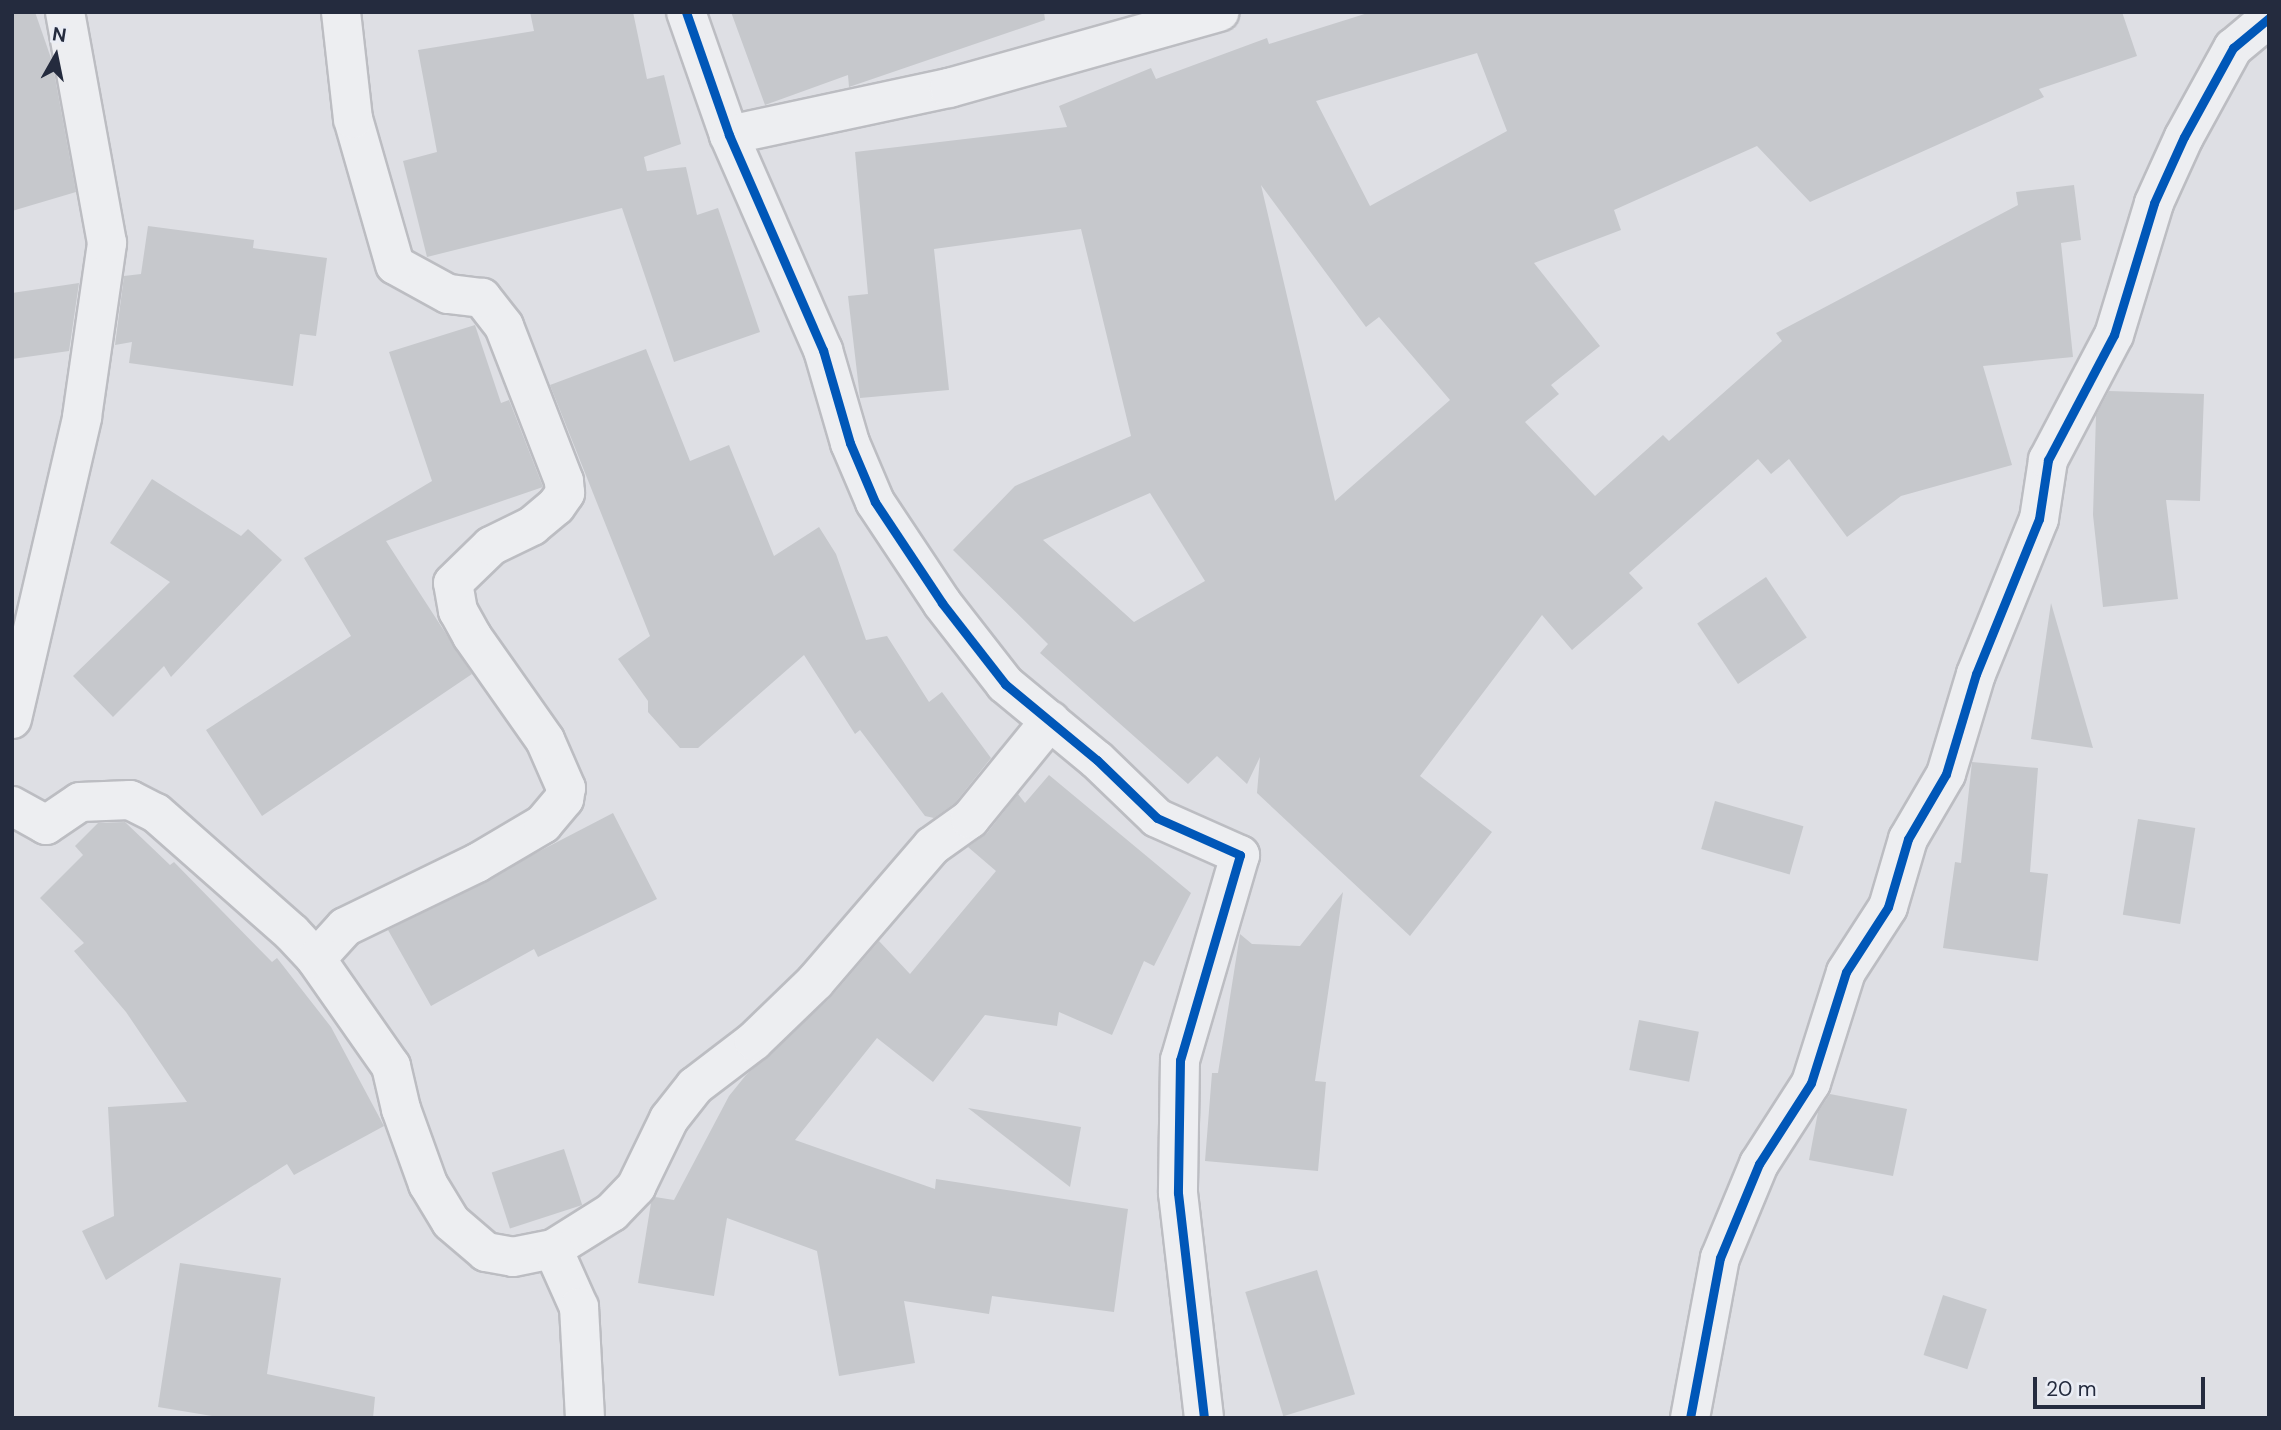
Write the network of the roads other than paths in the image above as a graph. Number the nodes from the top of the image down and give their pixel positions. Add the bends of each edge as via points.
1 (65, 12) edge
2 (341, 12) edge
3 (686, 12) edge
4 (1220, 12) edge
5 (2269, 18) edge
6 (729, 135) junction
7 (12, 719) edge
8 (1050, 721) junction
9 (12, 806) edge
10 (316, 959) junction
11 (553, 1249) junction
12 (585, 1418) edge
13 (1204, 1418) edge
14 (1690, 1418) edge

1 - 7 street via 107,243 82,417
2 - 10 street via 354,119 395,265 448,294 482,298 496,317 564,481 565,493 556,506 532,526 491,546 453,583 458,611 545,740 566,788 564,799 543,824 477,863 345,927
3 - 6 street
4 - 6 street via 949,88
5 - 14 street via 2234,48 2184,137 2154,204 2113,335 2048,460 2039,519 1976,674 1946,774 1908,839 1888,907 1846,972 1811,1083 1759,1164 1720,1258
6 - 8 street via 823,349 850,443 875,502 942,603 1005,684
8 - 11 street via 970,819 932,846 815,982 754,1041 695,1086 669,1119 636,1187 587,1231
8 - 13 street via 1157,818 1240,855 1180,1060 1178,1193
9 - 10 street via 46,825 80,802 98,798 130,800 156,813
10 - 11 street via 391,1066 428,1184 451,1222 486,1252 513,1257
11 - 12 street via 579,1307

